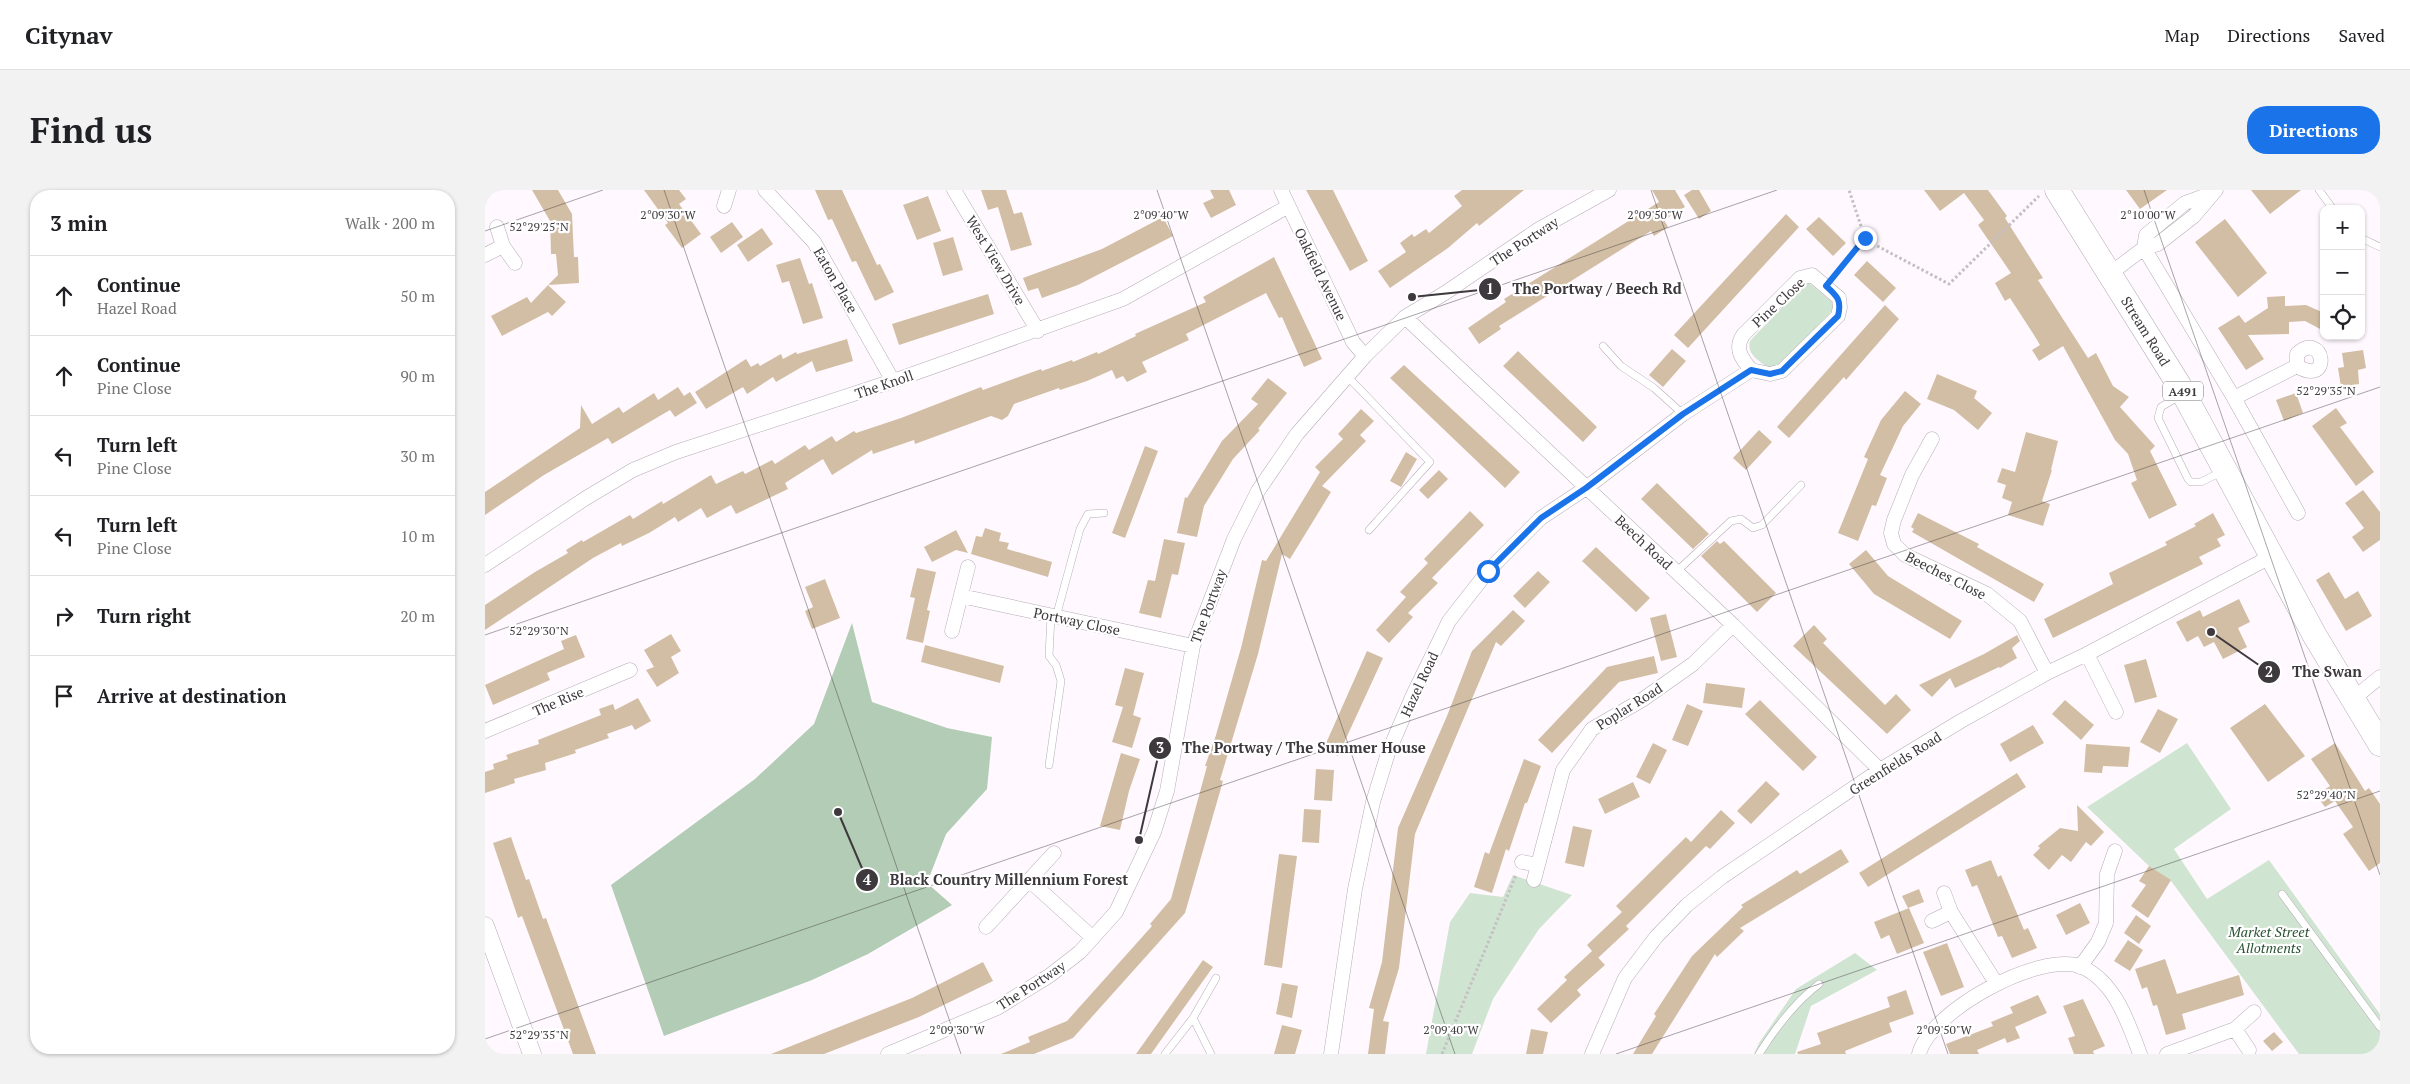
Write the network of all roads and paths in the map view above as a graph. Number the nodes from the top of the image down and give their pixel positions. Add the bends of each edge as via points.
1 (729, 190) edge
2 (765, 190) edge
3 (954, 190) edge
4 (1281, 190) edge
5 (1849, 190) edge
6 (2319, 190) edge
7 (1606, 191) edge
8 (2049, 192) edge
9 (2213, 192) edge
10 (2330, 205) edge
11 (724, 206) dead end
12 (1287, 207) junction
13 (497, 228) dead end
14 (1864, 240) junction
15 (2365, 240) edge
16 (503, 246) junction
17 (2380, 247) edge
18 (2143, 248) junction
19 (485, 254) edge
20 (515, 263) dead end
21 (2111, 273) junction
22 (1826, 286) junction
23 (1405, 317) junction
24 (1038, 331) junction
25 (1603, 346) dead end
26 (1365, 356) junction
27 (2297, 366) dead end
28 (1751, 370) junction
29 (1347, 376) junction
30 (893, 381) junction
31 (2184, 393) junction
32 (2234, 398) junction
33 (1683, 414) junction
34 (1933, 440) dead end
35 (2225, 469) junction
36 (1801, 485) dead end
37 (1586, 488) junction
38 (1103, 513) dead end
39 (2298, 513) dead end
40 (1369, 530) dead end
41 (2272, 556) junction
42 (485, 564) edge
43 (967, 567) dead end
44 (1676, 572) junction
45 (961, 596) junction
46 (1054, 616) junction
47 (1733, 625) junction
48 (952, 631) dead end
49 (1193, 646) junction
50 (2087, 654) junction
51 (630, 670) dead end
52 (2047, 672) junction
53 (2380, 677) edge
54 (2354, 698) junction
55 (2116, 712) dead end
56 (485, 731) edge
57 (2380, 744) edge
58 (1049, 765) dead end
59 (1880, 770) junction
60 (2115, 851) dead end
61 (1054, 853) dead end
62 (1521, 862) joint
63 (1537, 865) junction
64 (1029, 880) junction
65 (1534, 880) dead end
66 (1944, 893) dead end
67 (2282, 894) dead end
68 (1951, 912) junction
69 (1932, 921) dead end
70 (485, 926) edge
71 (986, 927) dead end
72 (1093, 938) junction
73 (2080, 967) junction
74 (1216, 978) dead end
75 (1996, 983) junction
76 (1819, 984) dead end
77 (2254, 1012) dead end
78 (1193, 1018) junction
79 (2380, 1027) edge
80 (2235, 1029) junction
81 (2249, 1050) dead end
82 (532, 1054) edge
83 (888, 1054) edge
84 (1165, 1054) edge
85 (1211, 1054) edge
86 (1331, 1054) edge
87 (1442, 1054) edge
88 (1592, 1054) edge
89 (1759, 1054) edge
90 (1919, 1054) edge
91 (2140, 1054) edge
92 (2167, 1054) edge

1 - 11 street
2 - 30 street, Eaton Place via 814,242
3 - 24 street, West View Drive
4 - 12 street, Oakfield Avenue
5 - 14 path
6 - 10 lane
7 - 23 street, The Portway via 1539,229
8 - 14 path via 1949,284
8 - 21 highway, Stream Road / A491
9 - 18 street via 2194,216 2158,244
12 - 24 street, The Knoll via 1123,299
12 - 26 street, Oakfield Avenue via 1353,342
13 - 16 street
14 - 22 path
15 - 17 lane
16 - 19 street
16 - 20 street
18 - 21 street
18 - 32 street
21 - 31 highway, Stream Road / A491
22 - 28 street, Pine Close via 1839,298 1838,316 1782,371 1770,374
22 - 28 street, Pine Close via 1812,275 1800,278 1743,335 1739,350
23 - 26 street, The Portway
23 - 37 street, Beech Road
24 - 30 street, The Knoll
25 - 33 lane via 1621,366 1654,388
26 - 29 street, The Portway
27 - 32 street
28 - 33 street
29 - 40 lane via 1430,462
29 - 49 street, The Portway via 1297,434 1258,491 1234,539
30 - 42 street, The Knoll via 676,452 633,470
31 - 35 highway, Stream Road / A491
31 - 35 lane via 2161,407 2157,418 2188,479 2201,482
32 - 39 street
33 - 37 street
34 - 52 street, Beeches Close via 1912,475 1894,520 1891,533 1894,544 1905,555 1987,594 2020,621
35 - 41 highway, Stream Road / A491
36 - 44 lane via 1762,525 1753,528 1741,520 1731,521
37 - 44 street, Beech Road
37 - 86 street, Hazel Road via 1541,518 1488,571 1449,621 1413,695 1373,802 1355,890
38 - 46 lane via 1088,514 1080,529
41 - 50 street, Greenfields Road
41 - 54 highway, A491 via 2315,636
43 - 45 street
44 - 47 street, Beech Road
45 - 46 street, Portway Close
45 - 48 street
46 - 49 street, Portway Close
46 - 58 lane via 1049,656 1061,680
47 - 59 street, Beech Road
47 - 63 street, Poplar Road via 1693,664 1642,700 1592,729 1563,770
49 - 72 street, The Portway via 1167,791 1154,832 1116,912
50 - 52 street, Greenfields Road
50 - 55 street
51 - 56 street, The Rise
52 - 59 street, Greenfields Road
53 - 54 street
54 - 57 highway, A491
59 - 88 street, Greenfields Road via 1722,877 1687,905 1656,936 1625,978
60 - 73 street via 2107,874 2106,923 2099,942
61 - 64 street
62 - 63 street
62 - 87 path
63 - 65 street, Poplar Road
64 - 71 street
64 - 72 street
66 - 68 street
67 - 79 lane
68 - 69 street
68 - 75 street
70 - 82 street
72 - 83 street, The Portway via 1049,976 997,1008
73 - 75 street via 2057,965 2036,968
73 - 91 street via 2109,988 2128,1022
74 - 78 lane
75 - 90 street via 1952,1012 1928,1034
76 - 89 lane via 1781,1021
77 - 80 street
78 - 84 lane
78 - 85 lane
80 - 81 street
80 - 92 street

